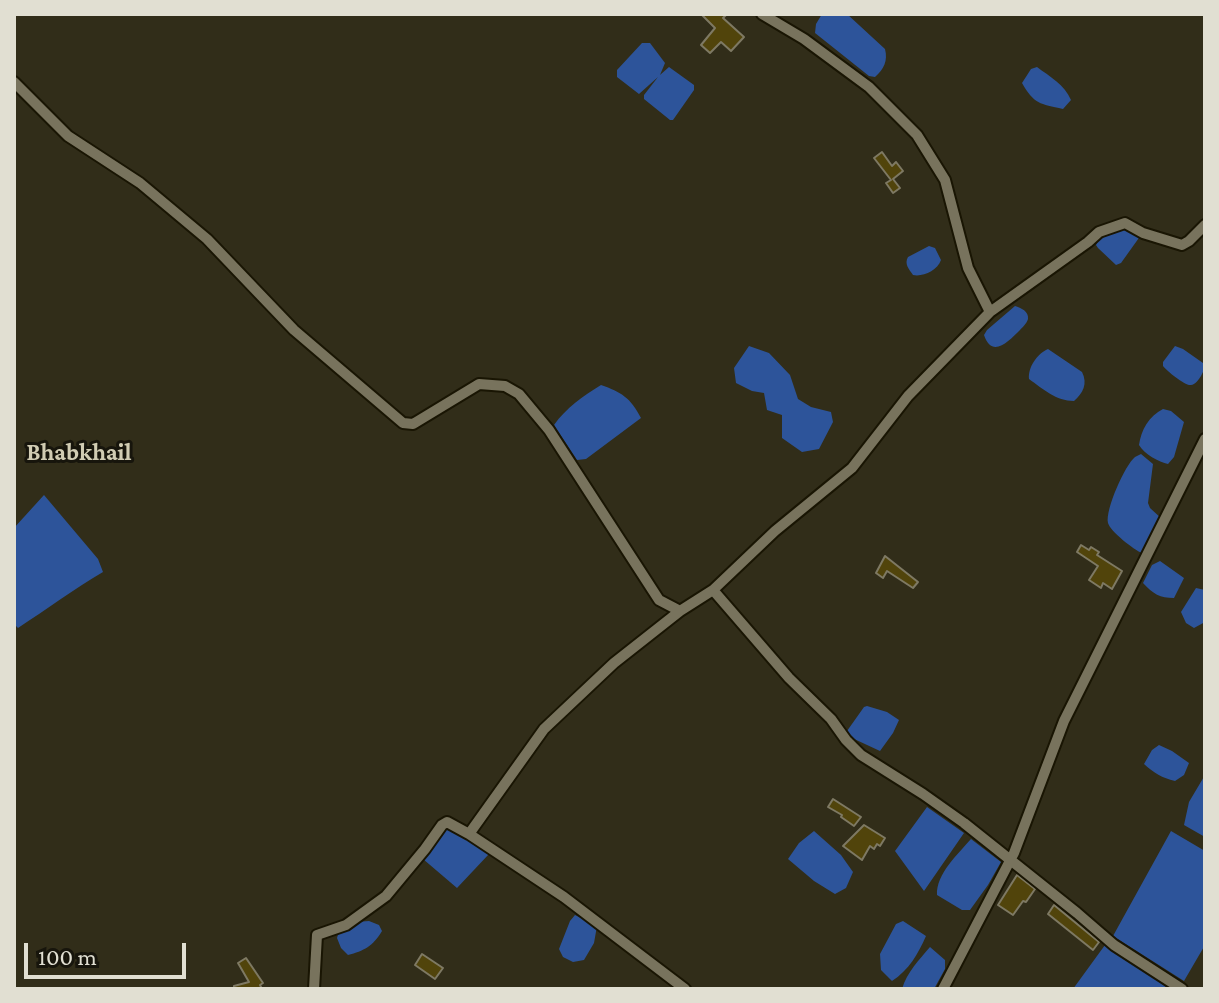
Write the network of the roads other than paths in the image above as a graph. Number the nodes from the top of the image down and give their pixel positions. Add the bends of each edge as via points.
1 (762, 14) edge
2 (14, 82) edge
3 (1205, 225) edge
4 (990, 312) junction
5 (1205, 439) edge
6 (713, 590) junction
7 (680, 611) junction
8 (469, 834) junction
9 (1010, 860) junction
10 (314, 989) edge
11 (685, 989) edge
12 (943, 989) edge
13 (1182, 989) edge

1 - 4 street via 869,87 917,135 945,180 968,268
2 - 7 street via 68,136 140,183 207,239 294,330 403,423 413,424 479,384 505,386 519,394 549,430 659,600
3 - 4 street via 1182,245 1125,223 1099,232
4 - 6 street via 908,396 852,468
5 - 9 street via 1064,721
6 - 7 street
6 - 9 street via 861,755 934,801
7 - 8 street via 544,729
8 - 10 street via 447,822 442,825 386,896 346,925 317,935
8 - 11 street via 564,897
9 - 12 street
9 - 13 street via 1114,945

